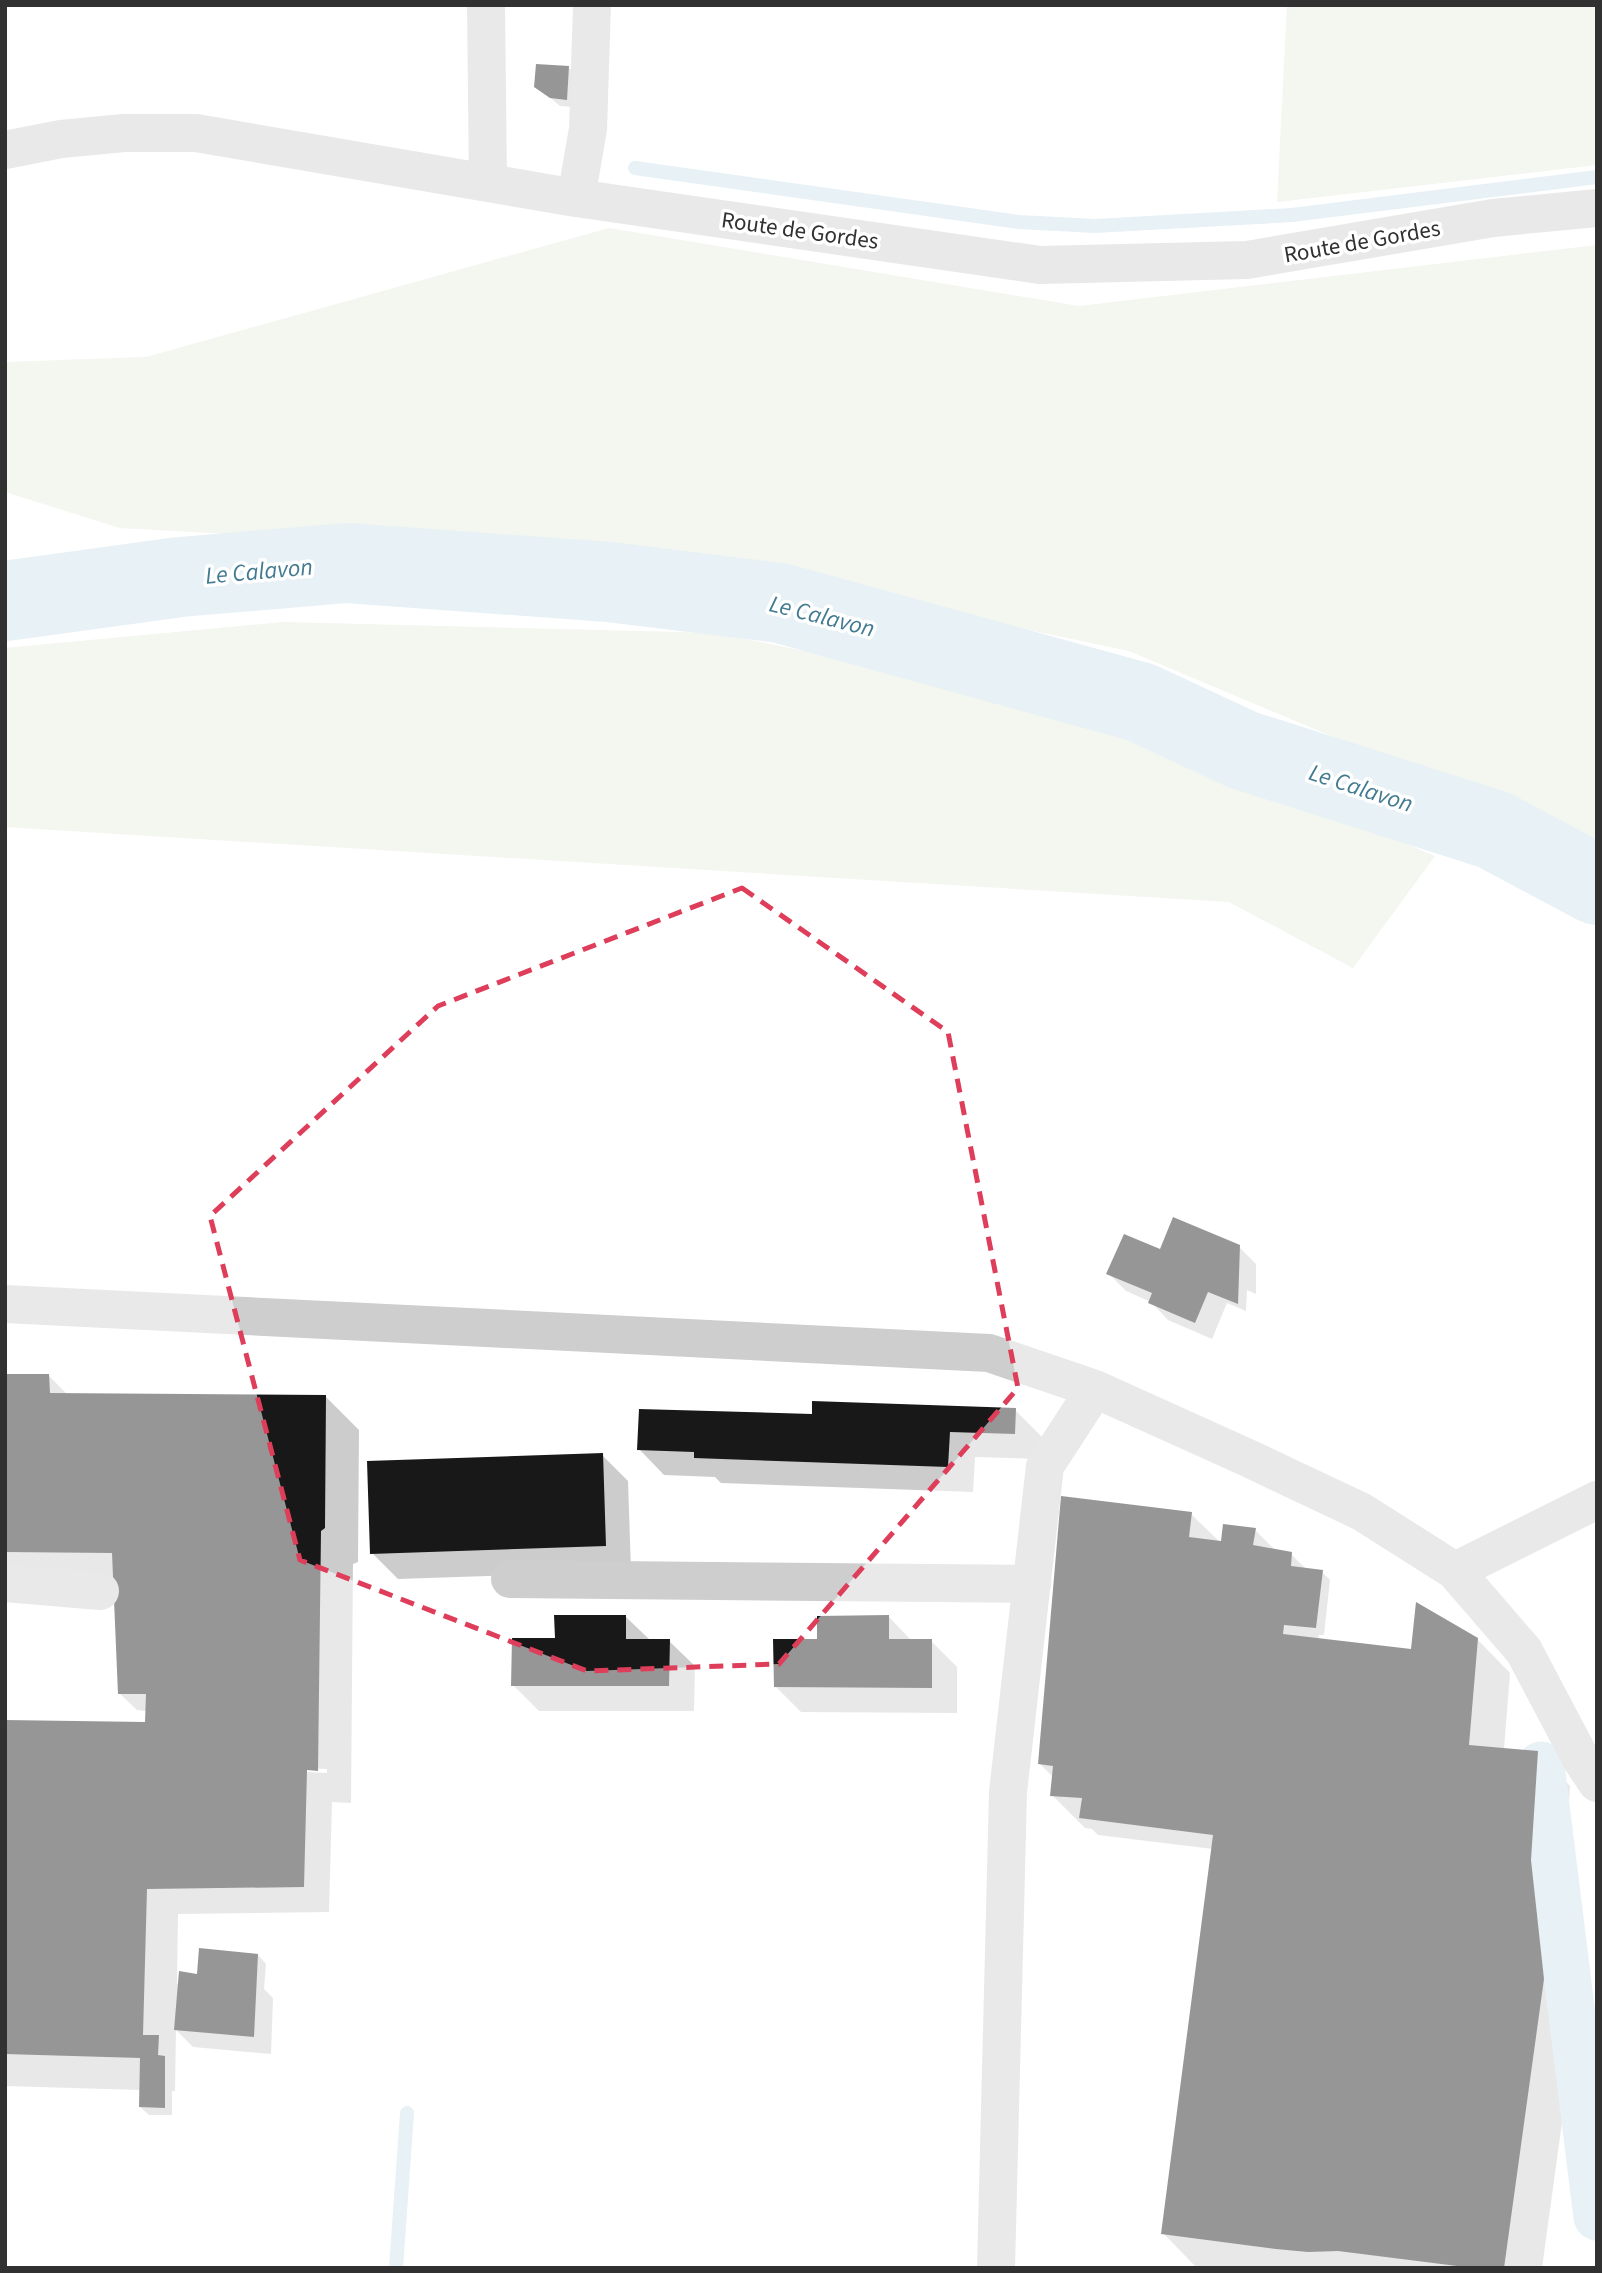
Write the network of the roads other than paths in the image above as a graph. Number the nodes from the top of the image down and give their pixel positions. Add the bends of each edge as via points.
1 (486, 5) edge
2 (592, 5) edge
3 (5, 150) edge
4 (488, 182) junction
5 (576, 198) junction
6 (1597, 208) edge
7 (5, 1304) edge
8 (1095, 1389) junction
9 (1597, 1500) edge
10 (1455, 1571) junction
11 (510, 1579) dead end
12 (5, 1583) edge
13 (1032, 1584) junction
14 (100, 1591) dead end
15 (1597, 1783) edge
16 (996, 2268) edge

1 - 4 street
2 - 5 street via 588,129
3 - 4 street, Route de Gordes via 124,133 196,133
4 - 5 street, Route de Gordes
5 - 6 street, Route de Gordes via 1040,265 1247,260 1493,218
7 - 8 street via 989,1353
8 - 10 street via 1362,1512
8 - 13 street via 1045,1466
9 - 10 street
10 - 15 street via 1524,1651
11 - 13 street
12 - 14 street
13 - 16 street via 1008,1792

